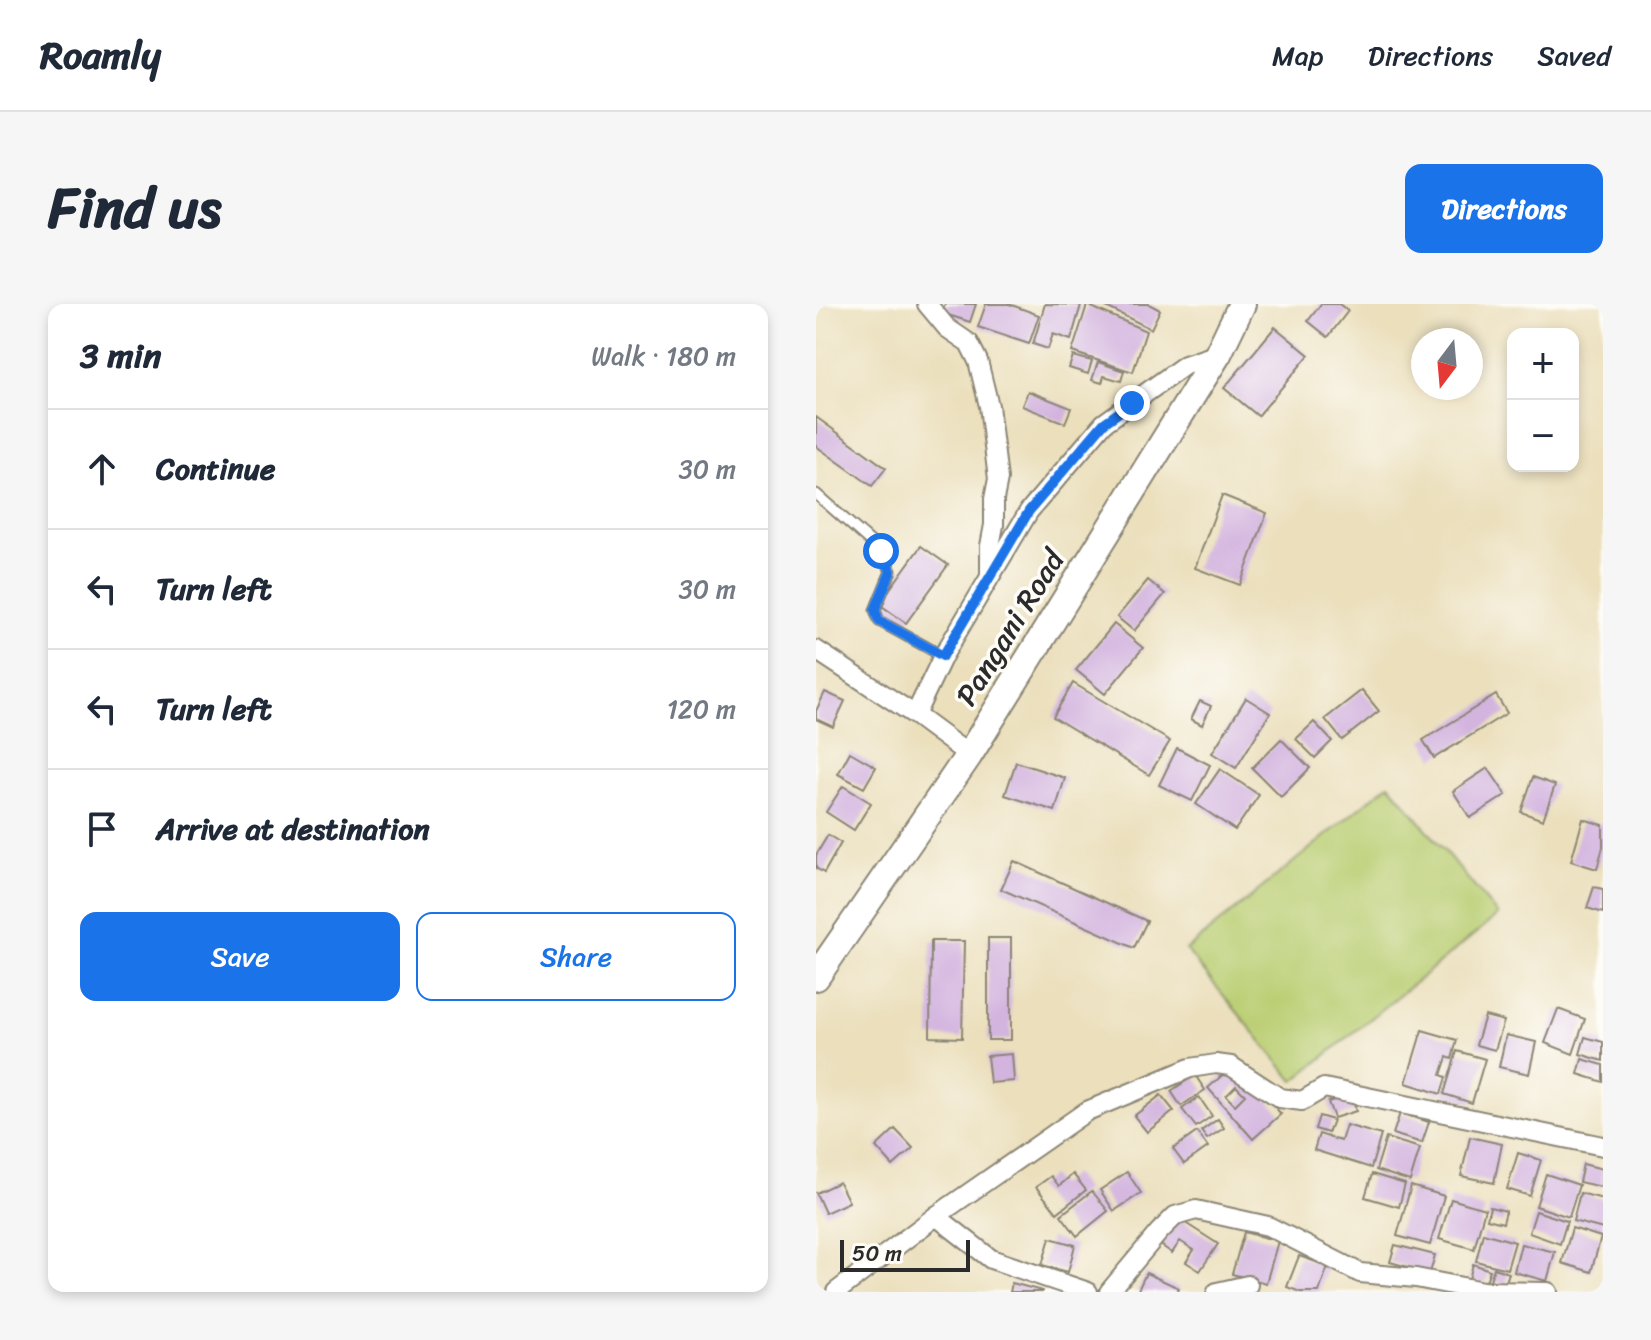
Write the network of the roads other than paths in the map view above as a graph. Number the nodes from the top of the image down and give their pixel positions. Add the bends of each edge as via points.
1 (927, 304) edge
2 (1237, 307) edge
3 (1218, 354) junction
4 (816, 494) edge
5 (990, 578) junction
6 (816, 650) edge
7 (943, 656) junction
8 (915, 715) junction
9 (969, 755) junction
10 (816, 977) edge
11 (1603, 1146) edge
12 (936, 1216) junction
13 (1248, 1285) dead end
14 (836, 1292) edge
15 (1088, 1292) edge
16 (1109, 1292) edge
17 (1217, 1292) edge
18 (1548, 1292) edge

1 - 5 street via 969,343 989,406 998,479
2 - 3 main road, Pangani Road
3 - 5 street via 1185,365 1104,423 1029,511
3 - 9 main road, Pangani Road
4 - 7 lane via 881,551 891,571 875,610 879,621
5 - 7 street
6 - 8 street
7 - 8 street
8 - 9 street
9 - 10 main road, Pangani Road
11 - 12 street via 1324,1088 1302,1101 1280,1098 1231,1066 1216,1064 1190,1068 1087,1111
12 - 14 street
12 - 15 street via 991,1259
13 - 17 street
16 - 18 street via 1175,1216 1196,1210 1268,1226 1360,1273 1483,1291

